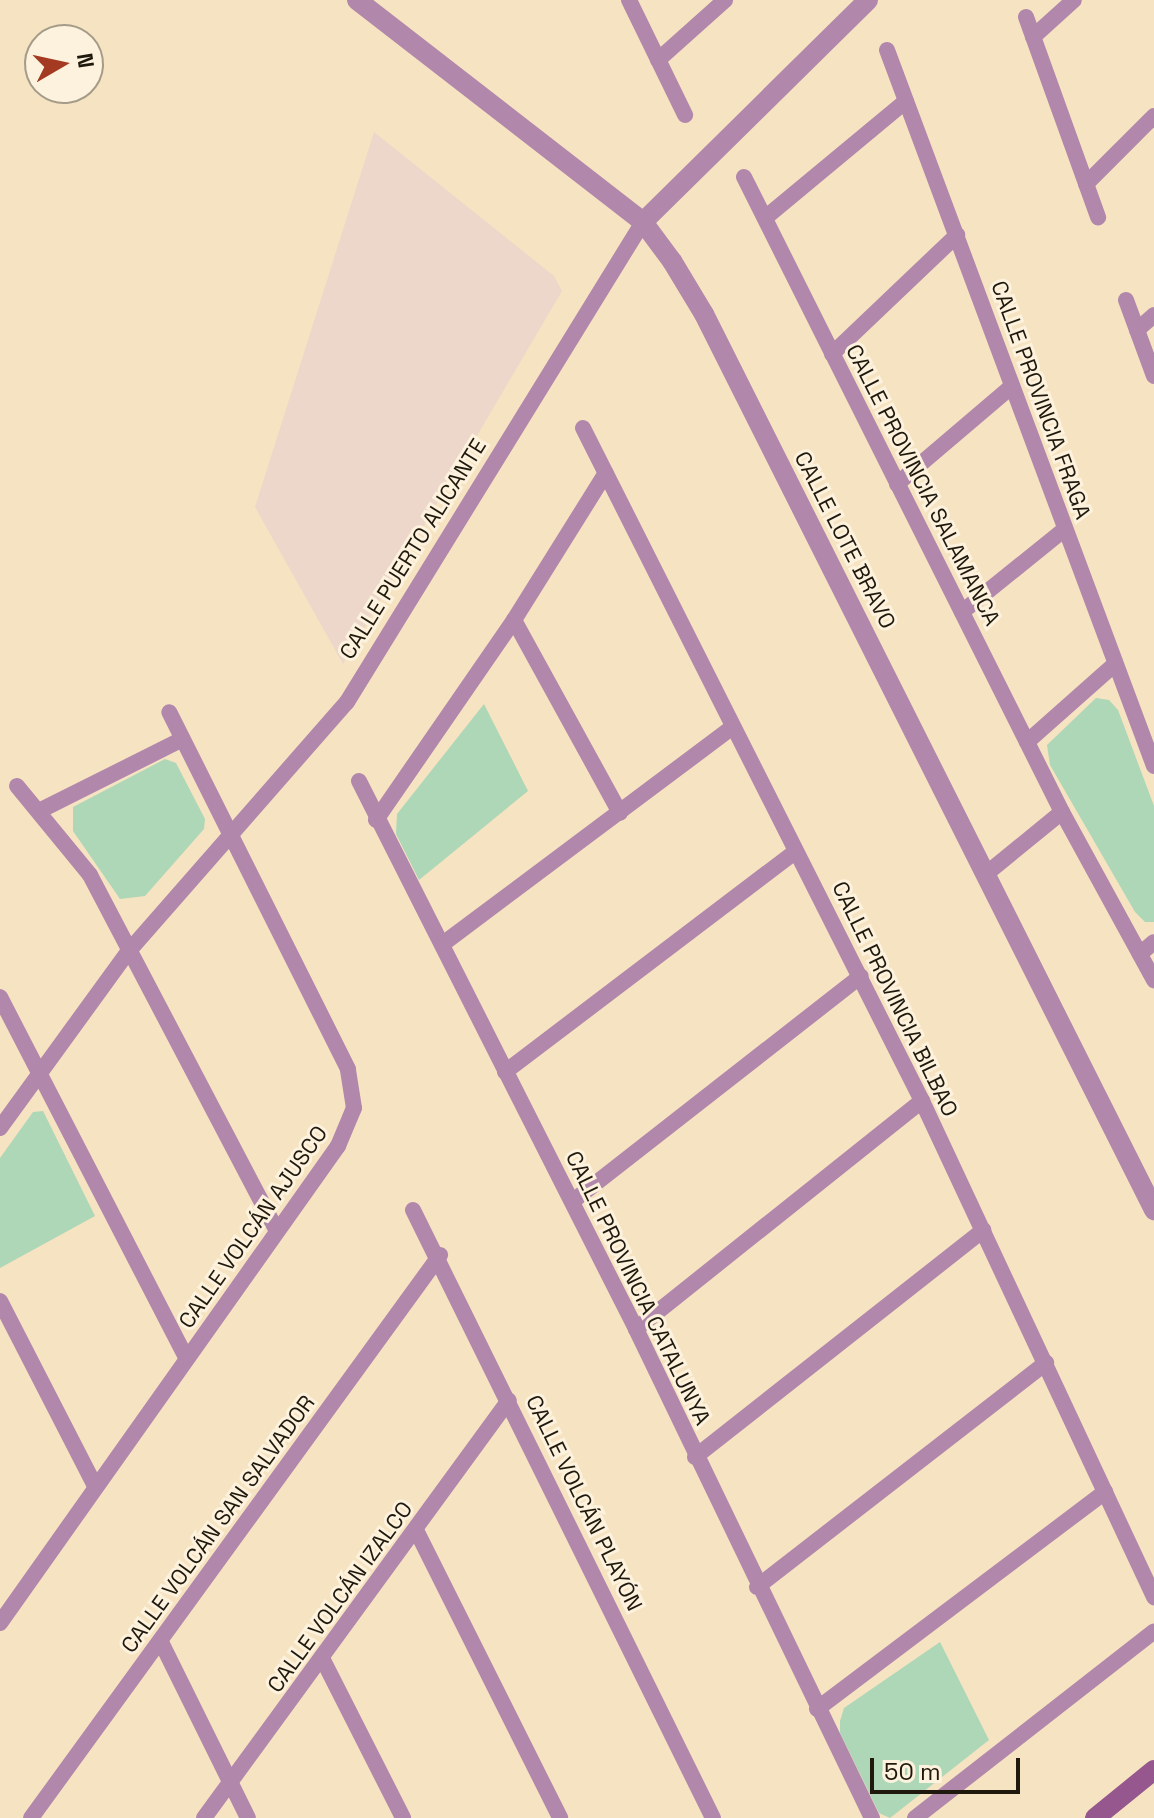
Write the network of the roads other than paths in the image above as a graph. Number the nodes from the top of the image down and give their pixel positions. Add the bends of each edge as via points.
1 (357, 0) edge
2 (629, 0) edge
3 (725, 0) edge
4 (868, 0) edge
5 (1074, 0) edge
6 (1026, 17) dead end
7 (1033, 37) junction
8 (887, 50) dead end
9 (658, 60) junction
10 (906, 101) junction
11 (685, 115) dead end
12 (1154, 116) edge
13 (744, 177) dead end
14 (1086, 184) junction
15 (1098, 217) dead end
16 (765, 218) junction
17 (643, 222) junction
18 (957, 235) junction
19 (1126, 300) dead end
20 (1154, 315) edge
21 (1137, 330) junction
22 (832, 354) junction
23 (1154, 376) edge
24 (1012, 386) junction
25 (583, 428) dead end
26 (606, 473) junction
27 (897, 484) junction
28 (1065, 529) junction
29 (962, 612) junction
30 (514, 620) junction
31 (1115, 664) junction
32 (169, 712) dead end
33 (731, 728) junction
34 (181, 740) junction
35 (1027, 742) junction
36 (1154, 766) edge
37 (359, 781) dead end
38 (17, 786) dead end
39 (41, 810) junction
40 (1062, 812) junction
41 (620, 813) junction
42 (376, 820) junction
43 (229, 834) junction
44 (796, 851) junction
45 (986, 874) junction
46 (1154, 942) edge
47 (444, 943) junction
48 (128, 952) junction
49 (1140, 954) junction
50 (861, 976) junction
51 (1154, 980) edge
52 (0, 997) edge
53 (40, 1072) junction
54 (505, 1072) junction
55 (922, 1101) junction
56 (0, 1128) edge
57 (573, 1201) junction
58 (413, 1210) dead end
59 (1154, 1210) edge
60 (276, 1230) junction
61 (983, 1230) junction
62 (440, 1255) junction
63 (0, 1301) edge
64 (636, 1329) junction
65 (187, 1359) junction
66 (1046, 1363) junction
67 (509, 1400) junction
68 (695, 1457) junction
69 (94, 1484) junction
70 (1105, 1492) junction
71 (416, 1530) junction
72 (757, 1587) junction
73 (1154, 1597) edge
74 (1, 1618) edge
75 (1154, 1631) edge
76 (161, 1642) junction
77 (323, 1660) junction
78 (817, 1709) junction
79 (1154, 1770) edge
80 (232, 1782) junction
81 (31, 1818) edge
82 (204, 1818) edge
83 (248, 1818) edge
84 (403, 1818) edge
85 (560, 1818) edge
86 (713, 1818) edge
87 (872, 1818) edge
88 (915, 1818) edge
89 (1095, 1818) edge

1 - 17 street, CALLE LOTE BRAVO
2 - 9 street
3 - 9 street
4 - 17 street, CALLE PUERTO ALICANTE
5 - 7 street
6 - 7 street
7 - 14 street
8 - 10 street, CALLE PROVINCIA FRAGA
9 - 11 street
10 - 16 street
10 - 18 street, CALLE PROVINCIA FRAGA
12 - 14 street
13 - 16 street, CALLE PROVINCIA SALAMANCA
14 - 15 street
16 - 22 street, CALLE PROVINCIA SALAMANCA
17 - 43 street, CALLE PUERTO ALICANTE via 347,702
17 - 45 street, CALLE LOTE BRAVO via 704,314
18 - 22 street
18 - 24 street, CALLE PROVINCIA FRAGA
19 - 21 street
20 - 21 street
21 - 23 street
22 - 27 street, CALLE PROVINCIA SALAMANCA
24 - 27 street
24 - 28 street, CALLE PROVINCIA FRAGA
25 - 26 street, CALLE PROVINCIA BILBAO
26 - 30 street
26 - 33 street, CALLE PROVINCIA BILBAO
27 - 29 street, CALLE PROVINCIA SALAMANCA
28 - 29 street
28 - 31 street, CALLE PROVINCIA FRAGA
29 - 35 street, CALLE PROVINCIA SALAMANCA
30 - 41 street
30 - 42 street
31 - 35 street
31 - 36 street, CALLE PROVINCIA FRAGA
32 - 34 street, CALLE VOLCÁN AJUSCO
33 - 41 street
33 - 44 street, CALLE PROVINCIA BILBAO
34 - 39 street
34 - 43 street, CALLE VOLCÁN AJUSCO
35 - 40 street, CALLE PROVINCIA SALAMANCA
37 - 42 street, CALLE PROVINCIA CATALUNYA
38 - 39 street
39 - 48 street via 90,875
40 - 45 street
40 - 49 street, CALLE PROVINCIA SALAMANCA
41 - 47 street
42 - 47 street, CALLE PROVINCIA CATALUNYA
43 - 48 street, CALLE PUERTO ALICANTE
43 - 60 street, CALLE VOLCÁN AJUSCO via 353,1088 347,1131
44 - 50 street, CALLE PROVINCIA BILBAO
44 - 54 street
45 - 59 street, CALLE LOTE BRAVO
46 - 49 street
47 - 54 street, CALLE PROVINCIA CATALUNYA
48 - 53 street, CALLE PUERTO ALICANTE
48 - 60 street
49 - 51 street, CALLE PROVINCIA SALAMANCA
50 - 55 street, CALLE PROVINCIA BILBAO
50 - 57 street
52 - 53 street
53 - 56 street, CALLE PUERTO ALICANTE
53 - 65 street
54 - 57 street, CALLE PROVINCIA CATALUNYA
55 - 61 street, CALLE PROVINCIA BILBAO
55 - 64 street
57 - 64 street, CALLE PROVINCIA CATALUNYA
58 - 62 street, CALLE VOLCÁN PLAYÓN
60 - 65 street, CALLE VOLCÁN AJUSCO
61 - 66 street, CALLE PROVINCIA BILBAO
61 - 68 street
62 - 67 street, CALLE VOLCÁN PLAYÓN
62 - 76 street, CALLE VOLCÁN SAN SALVADOR
63 - 69 street
64 - 68 street, CALLE PROVINCIA CATALUNYA
65 - 69 street, CALLE VOLCÁN AJUSCO
66 - 70 street, CALLE PROVINCIA BILBAO
66 - 72 street
67 - 71 street, CALLE VOLCÁN IZALCO
67 - 86 street, CALLE VOLCÁN PLAYÓN
68 - 72 street, CALLE PROVINCIA CATALUNYA
69 - 74 street, CALLE VOLCÁN AJUSCO
70 - 73 street, CALLE PROVINCIA BILBAO
70 - 78 street
71 - 77 street, CALLE VOLCÁN IZALCO
71 - 85 street
72 - 78 street, CALLE PROVINCIA CATALUNYA
75 - 88 street
76 - 80 street
76 - 81 street, CALLE VOLCÁN SAN SALVADOR
77 - 80 street, CALLE VOLCÁN IZALCO
77 - 84 street
78 - 87 street, CALLE PROVINCIA CATALUNYA
79 - 89 main road
80 - 82 street, CALLE VOLCÁN IZALCO
80 - 83 street

